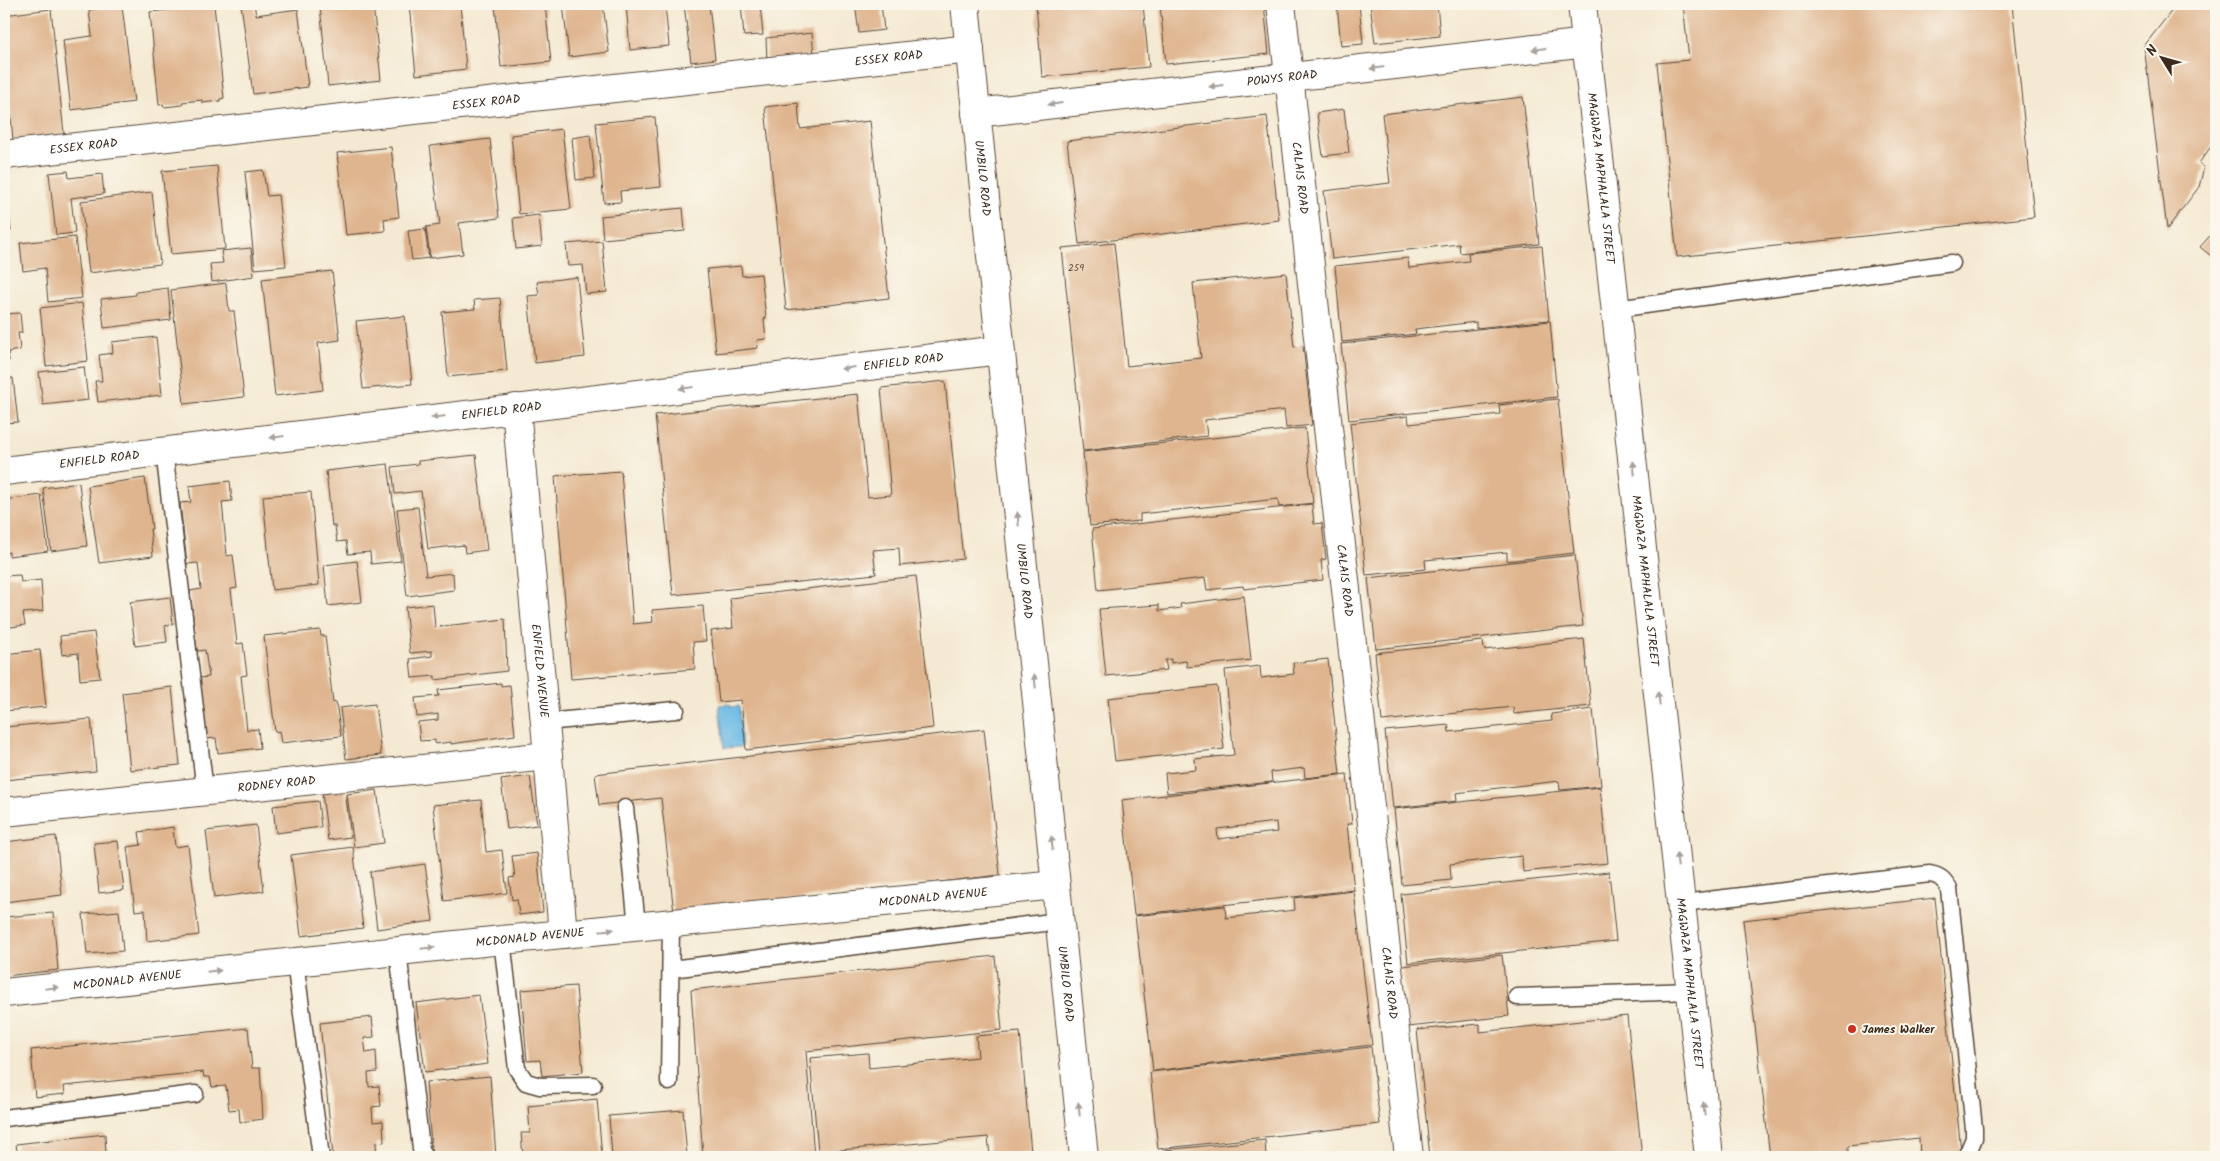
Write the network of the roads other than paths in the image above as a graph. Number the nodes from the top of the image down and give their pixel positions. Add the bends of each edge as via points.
1 (965, 4) edge
2 (1281, 4) edge
3 (1582, 4) edge
4 (1587, 43) junction
5 (970, 49) junction
6 (1288, 78) junction
7 (976, 114) junction
8 (4, 154) edge
9 (1952, 263) dead end
10 (1616, 309) junction
11 (1000, 350) junction
12 (516, 408) junction
13 (164, 451) junction
14 (4, 471) edge
15 (676, 710) dead end
16 (545, 722) junction
17 (548, 756) junction
18 (205, 791) junction
19 (625, 808) dead end
20 (4, 812) edge
21 (1056, 885) junction
22 (1682, 904) junction
23 (1060, 921) junction
24 (671, 923) junction
25 (637, 926) junction
26 (563, 934) junction
27 (502, 940) junction
28 (398, 951) junction
29 (295, 962) junction
30 (671, 969) junction
31 (1691, 991) junction
32 (4, 993) edge
33 (1517, 997) dead end
34 (669, 1082) dead end
35 (593, 1085) dead end
36 (195, 1094) dead end
37 (4, 1118) edge
38 (322, 1157) edge
39 (422, 1157) edge
40 (1084, 1157) edge
41 (1409, 1157) edge
42 (1709, 1157) edge
43 (1966, 1157) edge

1 - 5 street, UMBILO ROAD
2 - 6 street, CALAIS ROAD
3 - 4 street, MAGWAZA MAPHALALA STREET
4 -> 6 street, POWYS ROAD
4 - 10 street, MAGWAZA MAPHALALA STREET
5 - 7 street, UMBILO ROAD
5 - 8 street, ESSEX ROAD
6 -> 7 street, POWYS ROAD
6 - 41 street, CALAIS ROAD
7 - 11 street, UMBILO ROAD
9 - 10 lane
22 -> 10 street, MAGWAZA MAPHALALA STREET
11 -> 12 street, ENFIELD ROAD
21 -> 11 street, UMBILO ROAD
12 -> 13 street, ENFIELD ROAD
12 - 16 street, ENFIELD AVENUE
13 - 14 street, ENFIELD ROAD
13 - 18 lane
15 - 16 lane
16 - 17 street, ENFIELD AVENUE
17 - 18 street, RODNEY ROAD
17 - 26 street, ENFIELD AVENUE
18 - 20 street, RODNEY ROAD
19 - 25 lane
21 - 23 street, UMBILO ROAD
21 - 24 street, MCDONALD AVENUE
22 - 31 street, MAGWAZA MAPHALALA STREET
22 - 43 lane via 1930,874 1944,880 1949,889 1974,1129
23 - 30 lane
40 -> 23 street, UMBILO ROAD
24 - 25 street, MCDONALD AVENUE
24 - 30 lane
26 -> 25 street, MCDONALD AVENUE
26 - 27 street, MCDONALD AVENUE
28 -> 27 street, MCDONALD AVENUE
27 - 35 lane via 517,1069 526,1082 540,1086
28 - 29 street, MCDONALD AVENUE
28 - 39 lane
32 -> 29 street, MCDONALD AVENUE
29 - 38 lane
30 - 34 lane
31 - 33 lane
42 -> 31 street, MAGWAZA MAPHALALA STREET
36 - 37 lane

